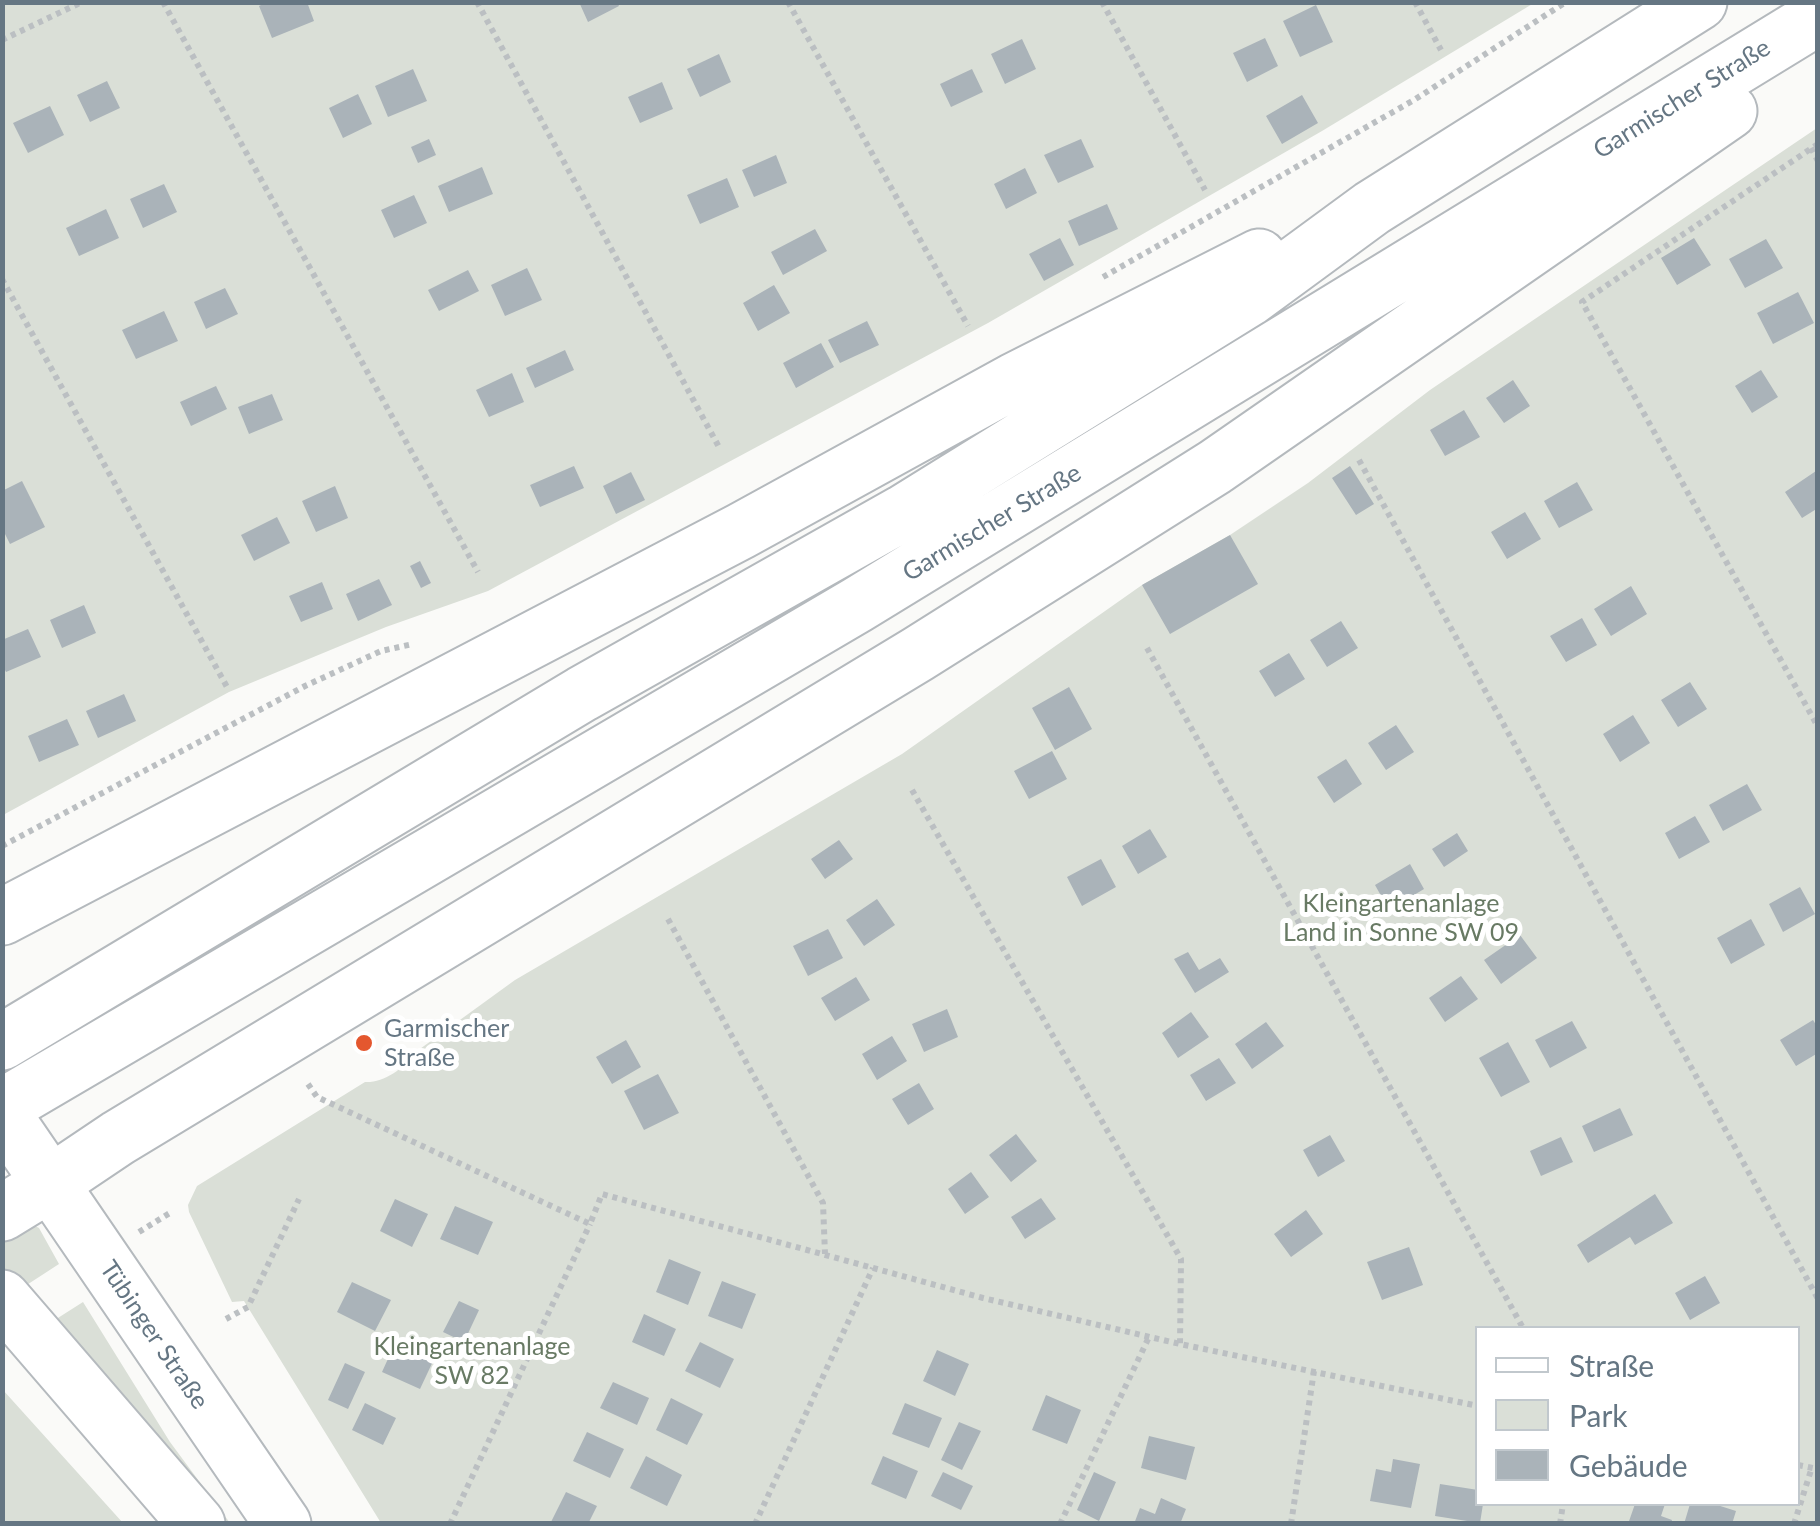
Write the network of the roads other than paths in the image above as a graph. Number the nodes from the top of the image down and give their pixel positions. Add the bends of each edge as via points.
1 (1699, 2) edge
2 (1818, 17) edge
3 (1818, 48) edge
4 (1372, 208) junction
5 (2, 917) edge
6 (2, 1042) edge
7 (21, 1137) edge
8 (2, 1213) edge
9 (2, 1298) edge
10 (197, 1524) edge
11 (284, 1524) edge

1 - 4 main road
2 - 7 main road, Garmischer Straße via 857,606
3 - 7 main road via 1216,467 918,654 134,1128
4 - 5 main road via 1240,264 1031,372 742,531
4 - 6 main road via 1248,299 904,514 582,694
7 - 8 main road, Garmischer Straße
7 - 11 main road, Tübinger Straße
9 - 10 main road

